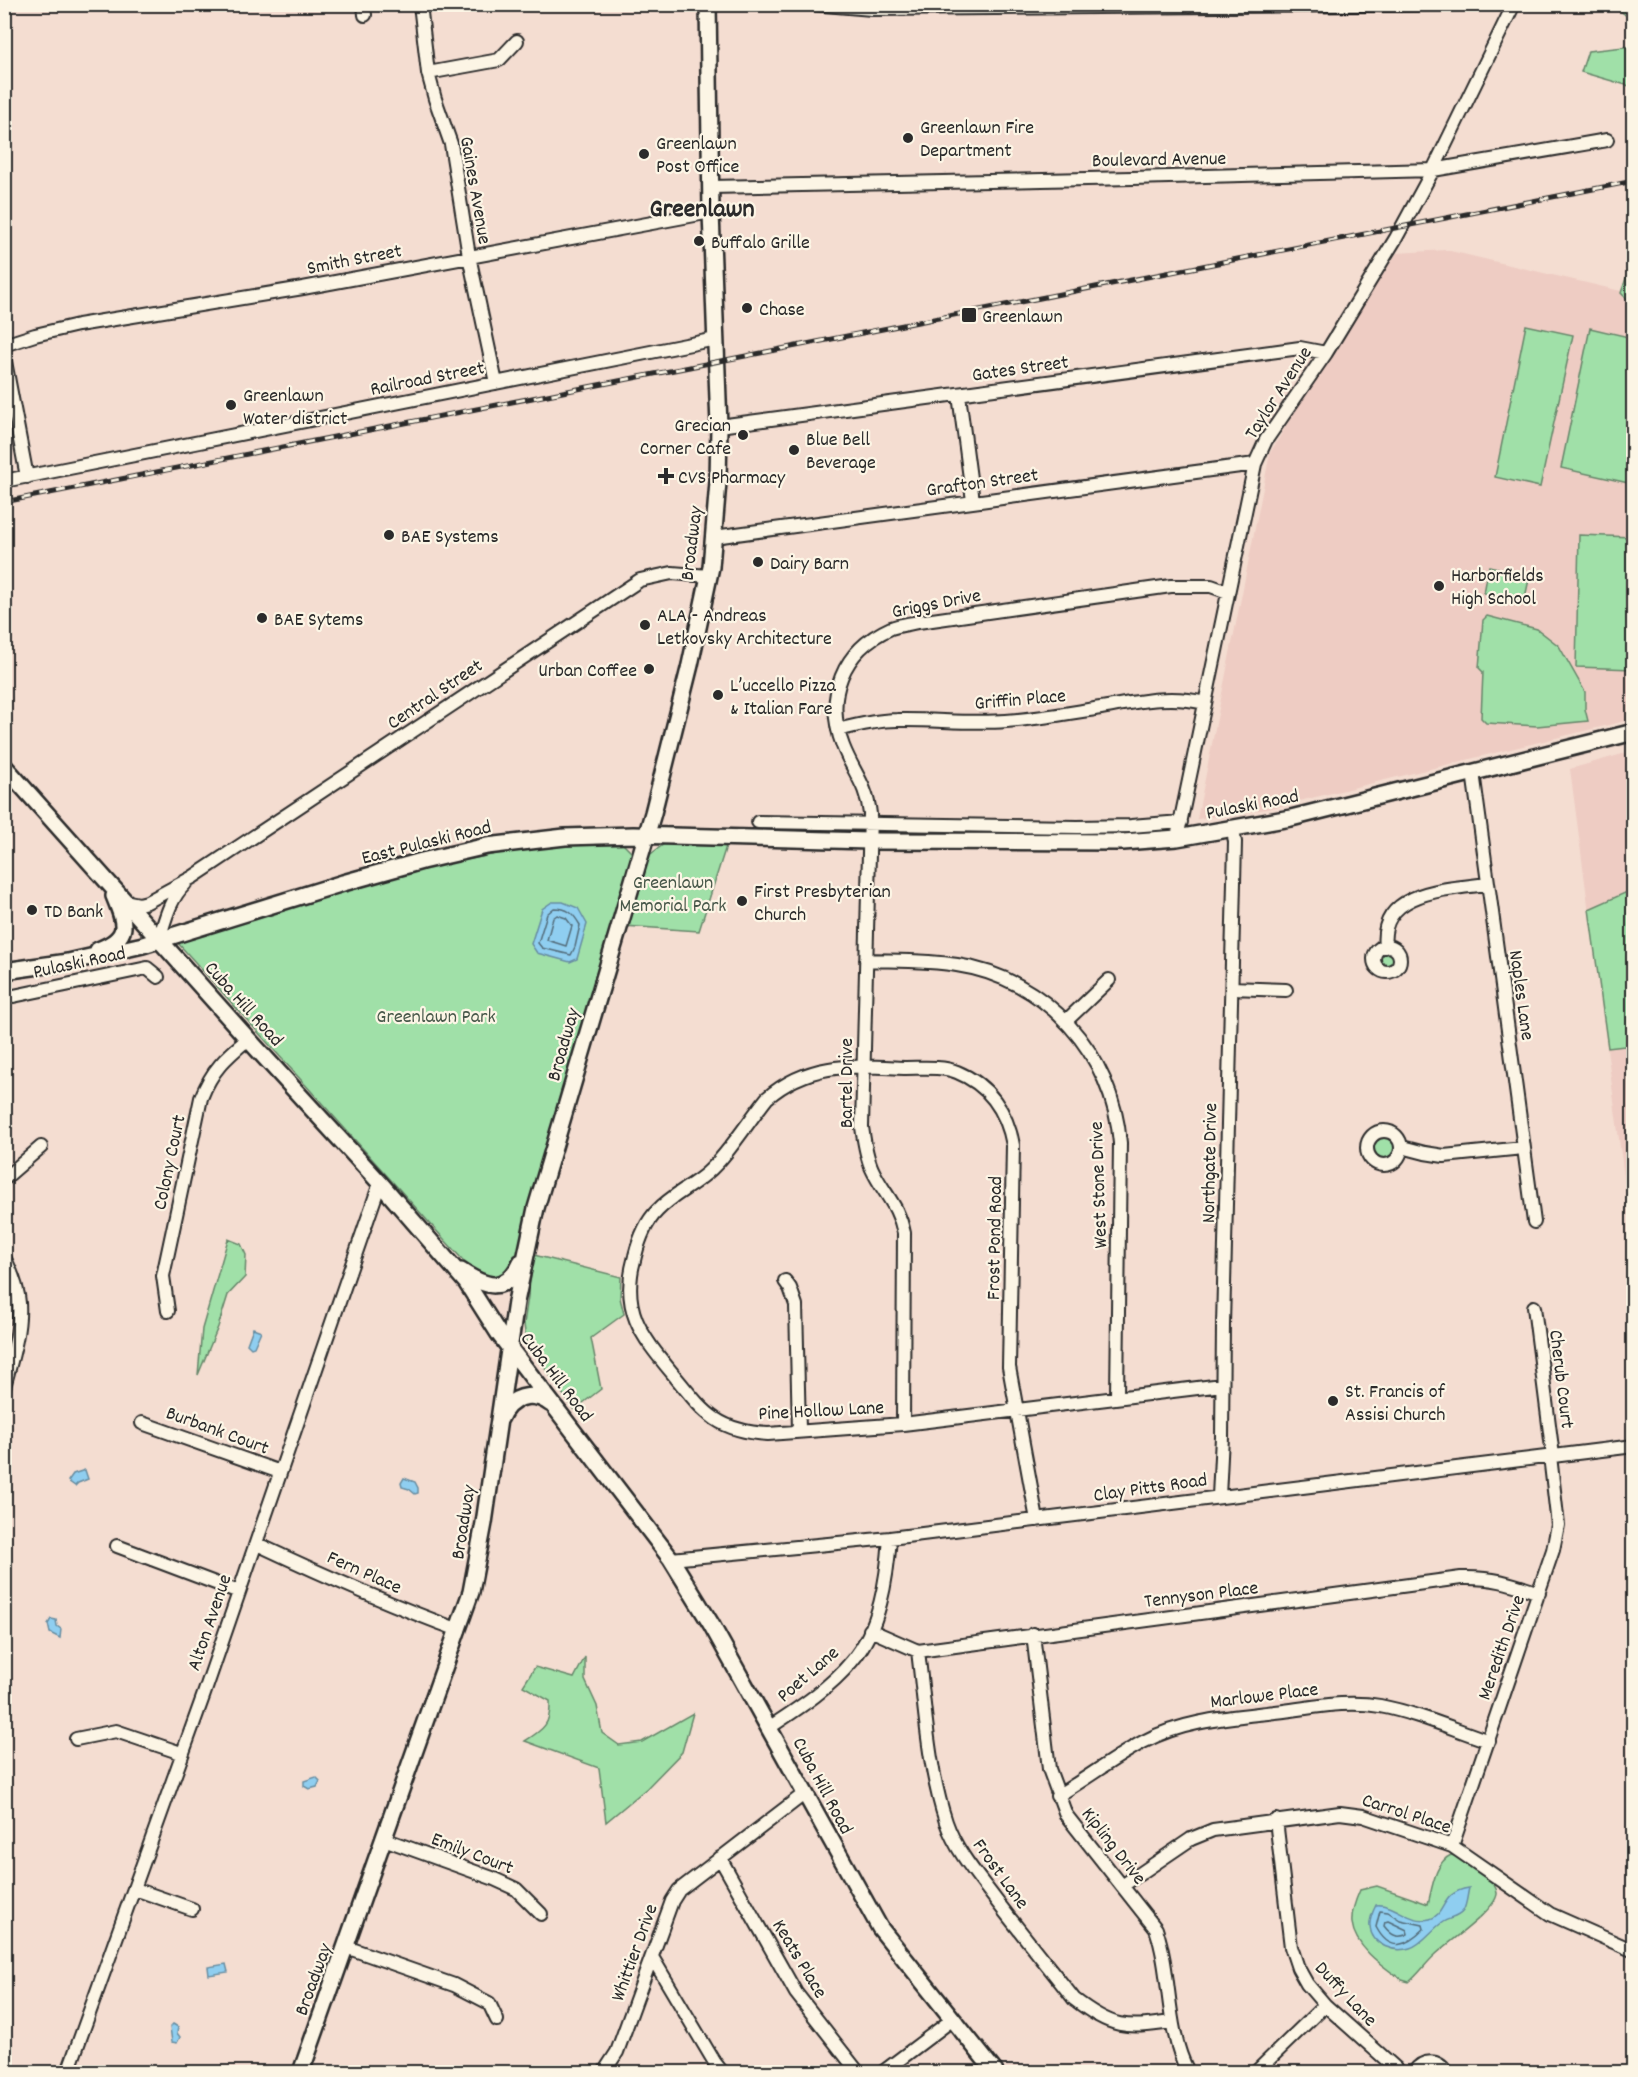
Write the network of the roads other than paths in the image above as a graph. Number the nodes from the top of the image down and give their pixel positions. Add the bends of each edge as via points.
1 (420, 4) edge
2 (708, 4) edge
3 (812, 4) edge
4 (1472, 4) edge
5 (1514, 4) edge
6 (1209, 6) edge
7 (517, 41) dead end
8 (429, 73) junction
9 (1607, 141) dead end
10 (1433, 170) junction
11 (711, 186) junction
12 (711, 212) junction
13 (469, 256) junction
14 (716, 339) junction
15 (4, 345) edge
16 (1326, 353) junction
17 (4, 356) edge
18 (496, 383) junction
19 (959, 395) junction
20 (719, 426) junction
21 (1255, 464) junction
22 (27, 477) junction
23 (4, 481) edge
24 (973, 501) junction
25 (714, 537) junction
26 (709, 576) junction
27 (1228, 591) junction
28 (1204, 703) junction
29 (838, 730) junction
30 (1634, 732) edge
31 (4, 766) edge
32 (1473, 772) junction
33 (758, 822) dead end
34 (1181, 822) junction
35 (870, 823) junction
36 (1233, 830) junction
37 (647, 835) junction
38 (1177, 838) junction
39 (869, 841) junction
40 (193, 877) junction
41 (108, 883) junction
42 (1488, 884) junction
43 (124, 901) junction
44 (159, 939) junction
45 (1385, 946) dead end
46 (866, 960) junction
47 (68, 962) junction
48 (4, 971) edge
49 (158, 977) dead end
50 (1109, 980) dead end
51 (1232, 988) junction
52 (1286, 990) dead end
53 (4, 998) edge
54 (1066, 1021) junction
55 (248, 1039) junction
56 (864, 1066) junction
57 (41, 1146) dead end
58 (1402, 1147) dead end
59 (1523, 1148) junction
60 (4, 1179) edge
61 (380, 1183) junction
62 (1534, 1222) dead end
63 (528, 1245) junction
64 (4, 1257) edge
65 (452, 1265) junction
66 (785, 1281) dead end
67 (1534, 1306) dead end
68 (168, 1311) dead end
69 (509, 1346) junction
70 (1222, 1385) junction
71 (4, 1387) edge
72 (1117, 1397) junction
73 (553, 1406) junction
74 (1016, 1411) junction
75 (142, 1423) dead end
76 (903, 1424) junction
77 (497, 1427) junction
78 (799, 1431) junction
79 (1634, 1446) edge
80 (1551, 1456) junction
81 (280, 1472) junction
82 (1218, 1496) junction
83 (1037, 1520) junction
84 (890, 1538) junction
85 (257, 1544) junction
86 (117, 1546) dead end
87 (671, 1559) junction
88 (239, 1592) junction
89 (1539, 1593) junction
90 (459, 1630) junction
91 (870, 1630) junction
92 (1033, 1634) junction
93 (918, 1651) junction
94 (770, 1727) junction
95 (76, 1739) dead end
96 (1489, 1742) junction
97 (182, 1753) junction
98 (804, 1794) junction
99 (1057, 1796) junction
100 (1276, 1820) junction
101 (384, 1839) junction
102 (1452, 1846) junction
103 (720, 1857) junction
104 (1122, 1886) junction
105 (135, 1889) junction
106 (192, 1909) dead end
107 (541, 1914) dead end
108 (346, 1947) junction
109 (1634, 1951) edge
110 (652, 1957) junction
111 (1326, 2005) junction
112 (952, 2019) junction
113 (497, 2020) dead end
114 (1171, 2022) junction
115 (68, 2073) edge
116 (301, 2073) edge
117 (604, 2073) edge
118 (722, 2073) edge
119 (858, 2073) edge
120 (883, 2073) edge
121 (995, 2073) edge
122 (1188, 2073) edge
123 (1256, 2073) edge
124 (1400, 2073) edge
125 (1414, 2073) edge
126 (1446, 2073) edge

1 - 8 street, Gaines Avenue
2 - 11 main road, Broadway
3 - 6 street via 872,9
4 - 6 street
5 - 10 street, Taylor Avenue
7 - 8 street via 499,60
8 - 13 street, Gaines Avenue via 451,144
9 - 10 street, Boulevard Avenue
10 - 11 street, Boulevard Avenue
10 - 16 street, Taylor Avenue
11 - 12 main road, Broadway
12 - 13 street, Smith Street
12 - 14 main road, Broadway
13 - 15 street, Smith Street via 78,325
13 - 18 street, Gaines Avenue
14 - 18 street, Railroad Street
14 - 20 main road, Broadway
16 - 19 street, Gates Street via 1300,348
16 - 21 street, Taylor Avenue via 1266,440
17 - 22 street
18 - 22 street, Railroad Street
19 - 20 street, Gates Street
19 - 24 street
20 - 25 main road, Broadway
21 - 24 street, Grafton Street
21 - 27 street, Taylor Avenue
22 - 23 street, Railroad Street
24 - 25 street, Grafton Street
25 - 26 main road, Broadway
26 - 37 main road, Broadway
26 - 40 street, Central Street via 672,573 640,580
27 - 28 street, Taylor Avenue
27 - 29 street, Griggs Drive via 1211,586 1171,586 892,627 867,642 850,659 839,683 835,705
28 - 29 street, Griffin Place via 1171,698 1043,718 896,720
28 - 34 street, Taylor Avenue
29 - 35 street, Griggs Drive via 865,790
30 - 32 main road, Pulaski Road
31 - 41 main road, Cuba Hill Road
32 - 36 main road, Pulaski Road
32 - 42 street, Naples Lane
33 - 35 street
34 - 35 street via 1089,827
34 - 38 street, Taylor Avenue
35 - 39 street, Griggs Drive
36 - 38 main road, Pulaski Road
36 - 51 street, Northgate Drive
37 - 39 main road, East Pulaski Road
37 - 44 main road, East Pulaski Road via 554,838 457,852
37 - 63 main road, Broadway via 541,1189
38 - 39 main road, Pulaski Road via 1123,842
39 - 46 street, Bartel Drive
40 - 43 street, Central Street via 147,902
40 - 44 street, Central Street via 172,901
41 - 43 main road, Cuba Hill Road
41 - 47 main road via 123,916 123,930 105,948
42 - 45 street via 1432,890 1410,900 1394,912 1387,924 1383,934
42 - 59 street, Naples Lane
43 - 44 main road, Cuba Hill Road
44 - 47 main road, East Pulaski Road
44 - 55 main road, Cuba Hill Road
46 - 54 street, West Stone Drive via 933,962 980,970 1026,989
46 - 56 street, Bartel Drive
47 - 48 main road, East Pulaski Road
49 - 53 street, Pulaski Road via 147,968
50 - 54 street
51 - 52 street
51 - 70 street, Northgate Drive
54 - 72 street, West Stone Drive via 1102,1072 1118,1122
55 - 61 main road, Cuba Hill Road
55 - 68 street, Colony Court via 219,1065 201,1098 163,1276
56 - 74 street, Frost Pond Road via 956,1072 983,1088 998,1104 1009,1125 1014,1170 1009,1367
56 - 76 street, Bartel Drive via 862,1127 866,1149 872,1168 897,1210 904,1233
56 - 78 street, Pine Hollow Lane via 825,1068 779,1088 767,1098 708,1173 655,1213 640,1237 633,1263 629,1288 632,1311 641,1331 698,1405 717,1422 748,1433
57 - 60 street
58 - 59 street via 1444,1155
59 - 62 street, Naples Lane
61 - 65 main road, Cuba Hill Road
61 - 81 street, Alton Avenue
63 - 65 main road via 516,1273 501,1284 478,1282
63 - 69 main road, Broadway
64 - 71 street via 19,1302 17,1333
65 - 69 main road, Cuba Hill Road
66 - 78 street via 796,1305
67 - 80 street, Cherub Court
69 - 73 main road, Cuba Hill Road
69 - 77 main road, Broadway
70 - 72 street, Pine Hollow Lane
70 - 82 street, Northgate Drive
72 - 74 street, Pine Hollow Lane
73 - 77 main road via 538,1397 523,1397 507,1407
73 - 87 main road, Cuba Hill Road
74 - 76 street, Pine Hollow Lane
74 - 83 street, Frost Pond Road
75 - 81 street, Burbank Court
76 - 78 street, Pine Hollow Lane
77 - 90 main road, Broadway via 484,1523 471,1592
79 - 80 street, Clay Pitts Road
80 - 82 street, Clay Pitts Road
80 - 89 street, Meredith Drive via 1558,1525
81 - 85 street, Alton Avenue
82 - 83 street, Clay Pitts Road
83 - 84 street, Clay Pitts Road
84 - 87 street, Clay Pitts Road
84 - 91 street, Poet Lane via 887,1573
85 - 88 street, Alton Avenue
85 - 90 street, Fern Place via 356,1590
86 - 88 street
87 - 94 main road, Cuba Hill Road
88 - 97 street, Alton Avenue
89 - 92 street, Tennyson Place via 1487,1578 1461,1578
89 - 96 street, Meredith Drive
90 - 101 main road, Broadway
91 - 93 street
91 - 94 street, Poet Lane via 853,1660 840,1673 807,1703
92 - 93 street, Tennyson Place
92 - 99 street, Kipling Drive via 1049,1769
93 - 114 street, Frost Lane via 939,1799 958,1849 1074,2000 1110,2022 1127,2026
94 - 98 main road, Cuba Hill Road
95 - 97 street via 116,1731
96 - 99 street, Marlowe Place via 1407,1713 1361,1704 1234,1717 1176,1728 1143,1742
96 - 102 street, Meredith Drive
97 - 105 street, Alton Avenue
98 - 103 street, Whittier Drive
98 - 112 main road, Cuba Hill Road via 880,1928
99 - 104 street, Kipling Drive via 1066,1815
100 - 102 street, Carrol Place via 1340,1813 1363,1816
100 - 104 street, Carrol Place via 1198,1836
100 - 111 street, Duffy Lane via 1291,1947 1307,1984
101 - 107 street, Emily Court via 516,1889
101 - 108 main road, Broadway
102 - 109 street, Carrol Place via 1550,1914
103 - 110 street, Whittier Drive via 679,1890
103 - 119 street, Keats Place via 796,1993
104 - 114 street, Kipling Drive via 1156,1929
105 - 106 street
105 - 115 street, Alton Avenue
108 - 113 street via 454,1985 489,2003
108 - 116 main road, Broadway
110 - 117 street, Whittier Drive via 617,2052
110 - 118 street
111 - 123 street
111 - 124 street, Duffy Lane
112 - 120 street
112 - 121 main road, Cuba Hill Road
114 - 122 street, Kipling Drive
125 - 126 street via 1421,2064 1432,2062

